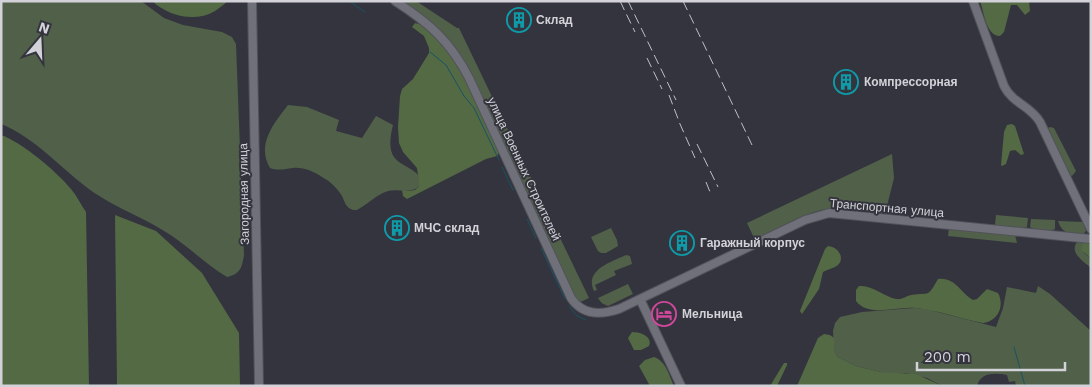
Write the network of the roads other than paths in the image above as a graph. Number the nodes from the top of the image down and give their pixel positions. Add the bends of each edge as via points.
1 (252, 1) edge
2 (395, 1) edge
3 (973, 1) edge
4 (1091, 230) edge
5 (1091, 239) edge
6 (640, 299) junction
7 (259, 386) edge
8 (681, 386) edge

1 - 7 street, Загородная улица
2 - 6 street, улица Военных Строителей via 433,28 457,57 577,306 590,312 605,313
3 - 4 street via 1004,86 1010,97 1038,118
5 - 6 street, Транспортная улица via 829,213 805,220
6 - 8 street

